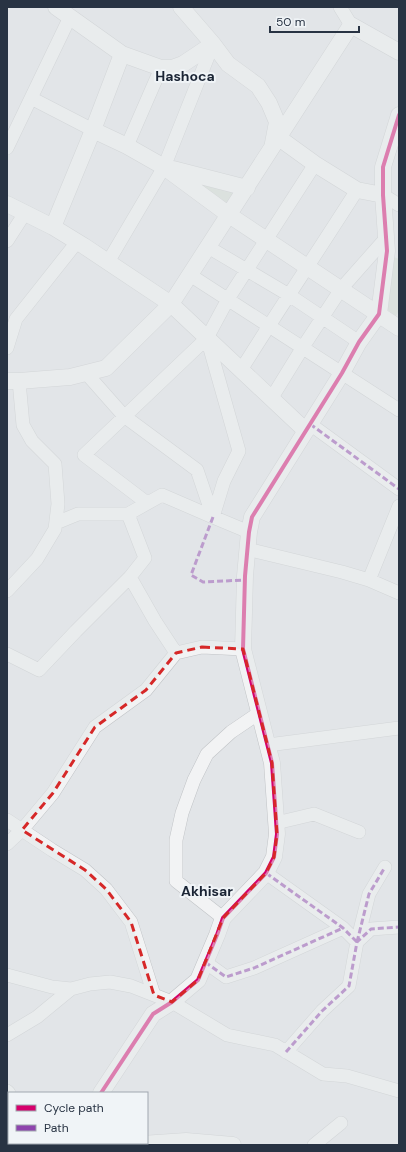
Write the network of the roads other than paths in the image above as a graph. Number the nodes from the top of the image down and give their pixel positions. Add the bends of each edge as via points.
1 (56, 7) edge
2 (340, 7) edge
3 (183, 8) edge
4 (70, 17) junction
5 (351, 25) junction
6 (213, 44) junction
7 (399, 52) edge
8 (122, 54) junction
9 (161, 68) junction
10 (31, 98) junction
11 (398, 119) edge
12 (93, 130) junction
13 (275, 143) junction
14 (127, 146) junction
15 (7, 148) edge
16 (315, 164) junction
17 (164, 167) junction
18 (247, 188) junction
19 (357, 190) junction
20 (383, 195) junction
21 (7, 204) edge
22 (399, 205) edge
23 (25, 213) junction
24 (229, 215) junction
25 (53, 227) junction
26 (267, 240) junction
27 (7, 241) edge
28 (77, 242) junction
29 (208, 247) junction
30 (391, 248) edge
31 (108, 262) junction
32 (308, 268) junction
33 (248, 269) junction
34 (190, 275) junction
35 (341, 290) junction
36 (289, 295) junction
37 (228, 299) junction
38 (171, 304) junction
39 (379, 314) junction
40 (322, 317) junction
41 (398, 326) edge
42 (268, 327) junction
43 (207, 338) junction
44 (359, 342) junction
45 (303, 347) junction
46 (7, 348) edge
47 (241, 370) junction
48 (86, 373) junction
49 (342, 373) junction
50 (13, 381) edge
51 (271, 399) junction
52 (399, 410) edge
53 (124, 416) junction
54 (308, 428) junction
55 (399, 489) edge
56 (147, 503) junction
57 (399, 506) edge
58 (128, 514) junction
59 (213, 517) junction
60 (56, 523) junction
61 (249, 532) junction
62 (247, 549) junction
63 (130, 577) junction
64 (369, 580) junction
65 (7, 591) edge
66 (399, 594) edge
67 (243, 649) junction
68 (176, 653) junction
69 (8, 655) edge
70 (259, 713) junction
71 (399, 728) edge
72 (268, 745) junction
73 (7, 820) edge
74 (276, 823) junction
75 (22, 830) junction
76 (359, 832) dead end
77 (7, 844) edge
78 (385, 867) dead end
79 (266, 873) junction
80 (223, 918) junction
81 (399, 927) edge
82 (343, 928) junction
83 (357, 942) junction
84 (205, 962) junction
85 (7, 975) edge
86 (71, 989) junction
87 (154, 995) junction
88 (172, 1002) junction
89 (7, 1035) edge
90 (286, 1052) junction
91 (103, 1092) edge
92 (399, 1092) edge
93 (341, 1123) dead end
94 (142, 1144) edge
95 (148, 1144) edge
96 (127, 1145) edge
97 (233, 1145) edge
98 (314, 1145) edge

1 - 4 street
2 - 5 street
3 - 6 street
4 - 8 street
4 - 10 street
5 - 7 street
5 - 13 street
6 - 9 street via 183,64
6 - 13 street via 228,64 258,86 277,122
6 - 17 street
8 - 9 street
8 - 12 street
9 - 14 street
10 - 12 street
10 - 15 street
11 - 20 street via 383,167
12 - 14 street
12 - 25 street
13 - 16 street
13 - 18 street
14 - 17 street
16 - 19 street
16 - 26 street
17 - 18 street
17 - 24 street
17 - 31 street
18 - 24 street
19 - 20 street
19 - 32 street
20 - 22 street
20 - 30 street
21 - 23 street
23 - 25 street
23 - 27 street
24 - 26 street
24 - 29 street
25 - 28 street
26 - 32 street
26 - 33 street
28 - 31 street
28 - 46 street via 16,319
29 - 33 street
29 - 34 street
30 - 35 street
30 - 39 street
31 - 38 street
32 - 35 street
32 - 36 street
33 - 36 street
33 - 37 street
34 - 37 street
34 - 38 street
35 - 39 street
35 - 40 street
36 - 40 street
36 - 42 street
37 - 42 street
37 - 43 street
38 - 43 street
38 - 48 street via 106,368
39 - 41 street
39 - 44 street
40 - 44 street
40 - 45 street
42 - 45 street
42 - 47 street
43 - 47 street
43 - 53 street
43 - 59 street via 239,451 224,480
44 - 49 street
45 - 49 street
45 - 51 street
47 - 51 street
48 - 50 street via 70,377
48 - 53 street
49 - 52 street
49 - 54 street
50 - 60 street via 24,425 32,441 55,464 58,504
51 - 54 street
53 - 56 street via 84,455
53 - 59 street via 197,470
54 - 55 street
54 - 61 street via 252,517
56 - 58 street
56 - 59 street via 162,495
57 - 64 street
58 - 60 street via 78,514
58 - 63 street via 145,558
59 - 61 street
60 - 65 street via 37,559
61 - 62 street
62 - 64 street
62 - 67 street
63 - 68 street
63 - 69 street via 39,670
64 - 66 street
67 - 68 street via 202,647
67 - 70 street
68 - 75 street via 146,690 95,727 53,793
70 - 72 street
70 - 80 street via 231,732 207,754 182,813 176,840 176,881
71 - 72 street
72 - 74 street via 272,763
73 - 75 street
74 - 76 street via 314,814
74 - 79 street via 274,857
75 - 77 street
75 - 87 street via 85,870 106,889 131,922
78 - 83 street via 369,894
79 - 80 street
79 - 82 street
80 - 84 street
81 - 83 street via 371,929
82 - 83 street
82 - 84 street via 254,968 226,977
83 - 90 street via 349,986 322,1011
84 - 88 street via 198,980
85 - 86 street via 52,987
86 - 87 street via 110,982 131,986
86 - 89 street via 36,1017
87 - 88 street
88 - 90 street via 227,1034 275,1045
88 - 91 street via 153,1014
90 - 92 street via 323,1074 347,1076
93 - 98 street
94 - 96 street
95 - 97 street via 186,1141

